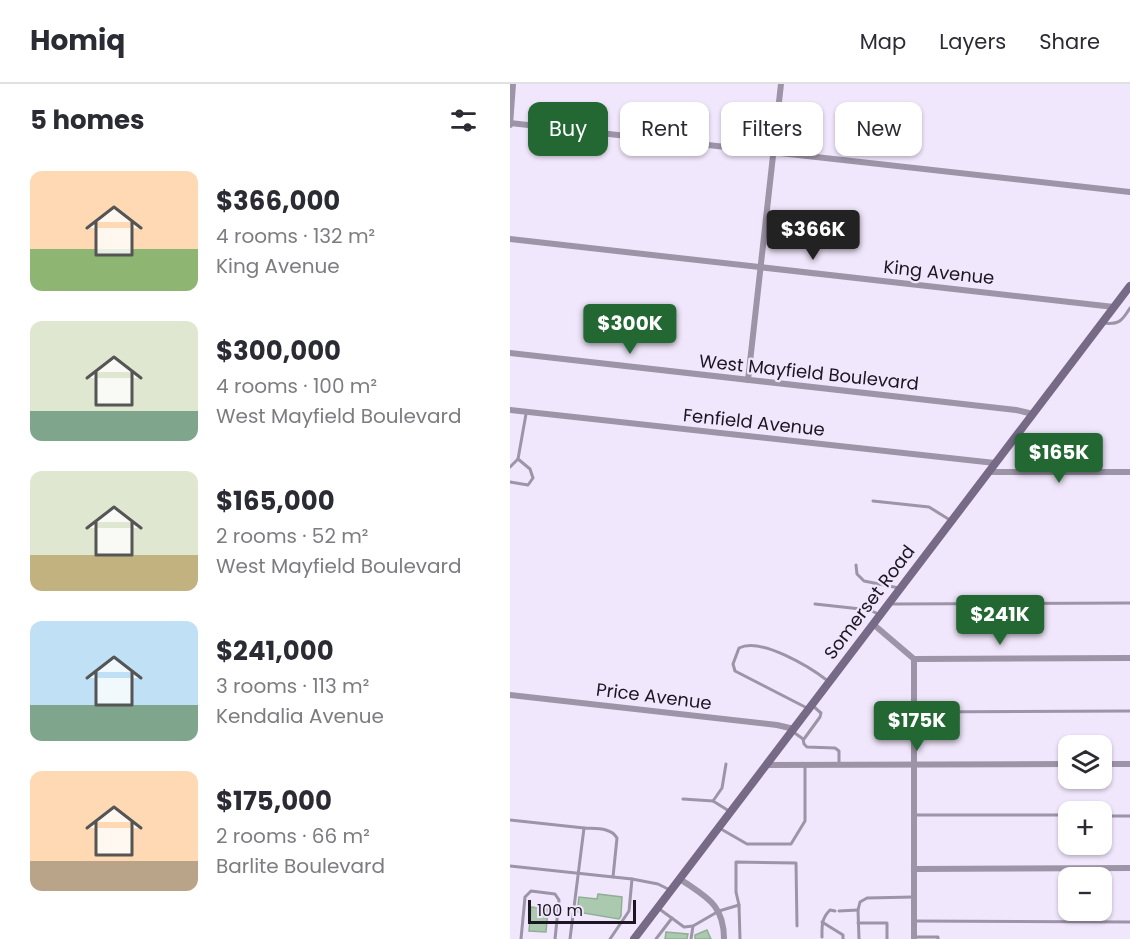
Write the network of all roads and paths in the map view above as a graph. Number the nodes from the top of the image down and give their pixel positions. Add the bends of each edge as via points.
1 (513, 84) edge
2 (781, 84) edge
3 (779, 102) edge
4 (510, 124) edge
5 (721, 147) edge
6 (773, 156) edge
7 (800, 156) edge
8 (1130, 192) edge
9 (510, 240) edge
10 (760, 267) junction
11 (1129, 289) edge
12 (1114, 307) junction
13 (1130, 308) edge
14 (1101, 323) junction
15 (510, 353) edge
16 (748, 380) junction
17 (510, 410) edge
18 (526, 412) junction
19 (1033, 414) junction
20 (518, 459) junction
21 (995, 463) junction
22 (510, 467) edge
23 (988, 472) junction
24 (1130, 472) edge
25 (510, 482) edge
26 (873, 501) dead end
27 (951, 521) junction
28 (856, 565) dead end
29 (900, 588) junction
30 (1130, 603) edge
31 (815, 604) dead end
32 (888, 604) junction
33 (880, 615) junction
34 (873, 624) junction
35 (1130, 658) edge
36 (914, 659) junction
37 (830, 682) junction
38 (510, 695) edge
39 (810, 707) junction
40 (1130, 711) edge
41 (915, 712) junction
42 (793, 730) junction
43 (803, 739) junction
44 (726, 764) dead end
45 (915, 764) junction
46 (1058, 764) edge
47 (1112, 764) edge
48 (1130, 764) edge
49 (766, 765) junction
50 (804, 765) junction
51 (839, 765) junction
52 (683, 799) dead end
53 (713, 801) junction
54 (730, 812) junction
55 (915, 815) junction
56 (1058, 815) edge
57 (1112, 816) edge
58 (1130, 816) edge
59 (510, 820) edge
60 (584, 828) junction
61 (719, 828) junction
62 (510, 867) edge
63 (1130, 868) edge
64 (915, 869) junction
65 (578, 873) junction
66 (613, 877) junction
67 (632, 879) junction
68 (680, 879) junction
69 (671, 891) junction
70 (915, 897) junction
71 (739, 905) junction
72 (658, 908) junction
73 (719, 910) junction
74 (858, 910) junction
75 (672, 918) junction
76 (914, 921) junction
77 (822, 922) junction
78 (1130, 922) edge
79 (858, 923) junction
80 (693, 926) junction
81 (798, 926) dead end
82 (822, 937) dead end
83 (638, 938) edge
84 (914, 938) edge
85 (520, 939) edge
86 (555, 939) edge
87 (570, 939) edge
88 (610, 939) edge
89 (656, 939) edge
90 (691, 939) edge
91 (724, 939) edge
92 (740, 939) edge
93 (843, 939) edge
94 (859, 939) edge
95 (887, 939) edge
96 (939, 939) edge

1 - 4 street
2 - 3 street
4 - 5 street
6 - 10 street
7 - 8 street
9 - 10 street, King Avenue
10 - 12 street, King Avenue
10 - 16 street
11 - 12 main road, Somerset Road
12 - 14 main road, Somerset Road
13 - 14 lane via 1115,325
14 - 19 main road, Somerset Road
15 - 16 street, West Mayfield Boulevard
16 - 19 street, West Mayfield Boulevard
17 - 18 street, Fenfield Avenue
18 - 20 lane
18 - 21 street, Fenfield Avenue
19 - 21 main road, Somerset Road
20 - 22 lane
20 - 25 lane via 530,469 533,478 528,485
21 - 23 main road, Somerset Road
23 - 24 street
23 - 27 main road, Somerset Road
26 - 27 lane via 928,507
27 - 29 main road, Somerset Road
28 - 29 lane via 857,574 864,581
29 - 32 main road, Somerset Road
30 - 32 lane
31 - 33 lane via 870,610
32 - 33 main road, Somerset Road
33 - 34 main road, Somerset Road
34 - 36 street
34 - 37 main road, Somerset Road
35 - 36 street
36 - 41 street
37 - 39 main road, Somerset Road
37 - 39 lane via 808,666 764,647 739,648 735,671
38 - 42 street, Price Avenue
39 - 42 main road, Somerset Road
39 - 43 lane via 821,713
40 - 41 lane
41 - 45 street
42 - 43 lane
42 - 49 main road, Somerset Road
43 - 51 lane via 807,747 836,747
44 - 53 lane via 722,788
45 - 46 street
45 - 51 street
45 - 55 street
47 - 48 street
49 - 50 street
49 - 54 main road, Somerset Road
50 - 51 street
50 - 61 lane via 805,821 791,844 747,844
52 - 53 lane
53 - 54 lane
54 - 61 main road, Somerset Road
55 - 56 lane
55 - 64 street
57 - 58 lane
59 - 60 lane
60 - 65 lane
60 - 66 lane via 615,833
61 - 68 main road, Somerset Road
62 - 65 lane
63 - 64 street
64 - 70 street
65 - 66 lane
65 - 87 lane
66 - 67 lane
67 - 69 lane
67 - 88 lane via 629,911
68 - 69 main road, Somerset Road
68 - 73 street
69 - 72 main road, Somerset Road
70 - 74 lane via 867,898 860,902
70 - 76 street
71 - 73 lane
71 - 81 lane via 736,862 796,863
71 - 92 lane
72 - 75 lane
72 - 83 main road, Somerset Road
73 - 80 lane
73 - 91 street
74 - 77 lane via 830,910
74 - 79 lane
75 - 80 lane via 684,927
75 - 89 lane
76 - 78 lane
76 - 84 street
77 - 82 lane
77 - 93 lane via 843,935
79 - 94 lane
79 - 95 lane via 887,923
80 - 90 lane
84 - 96 lane
85 - 86 lane via 525,897 531,891 555,894 559,900

